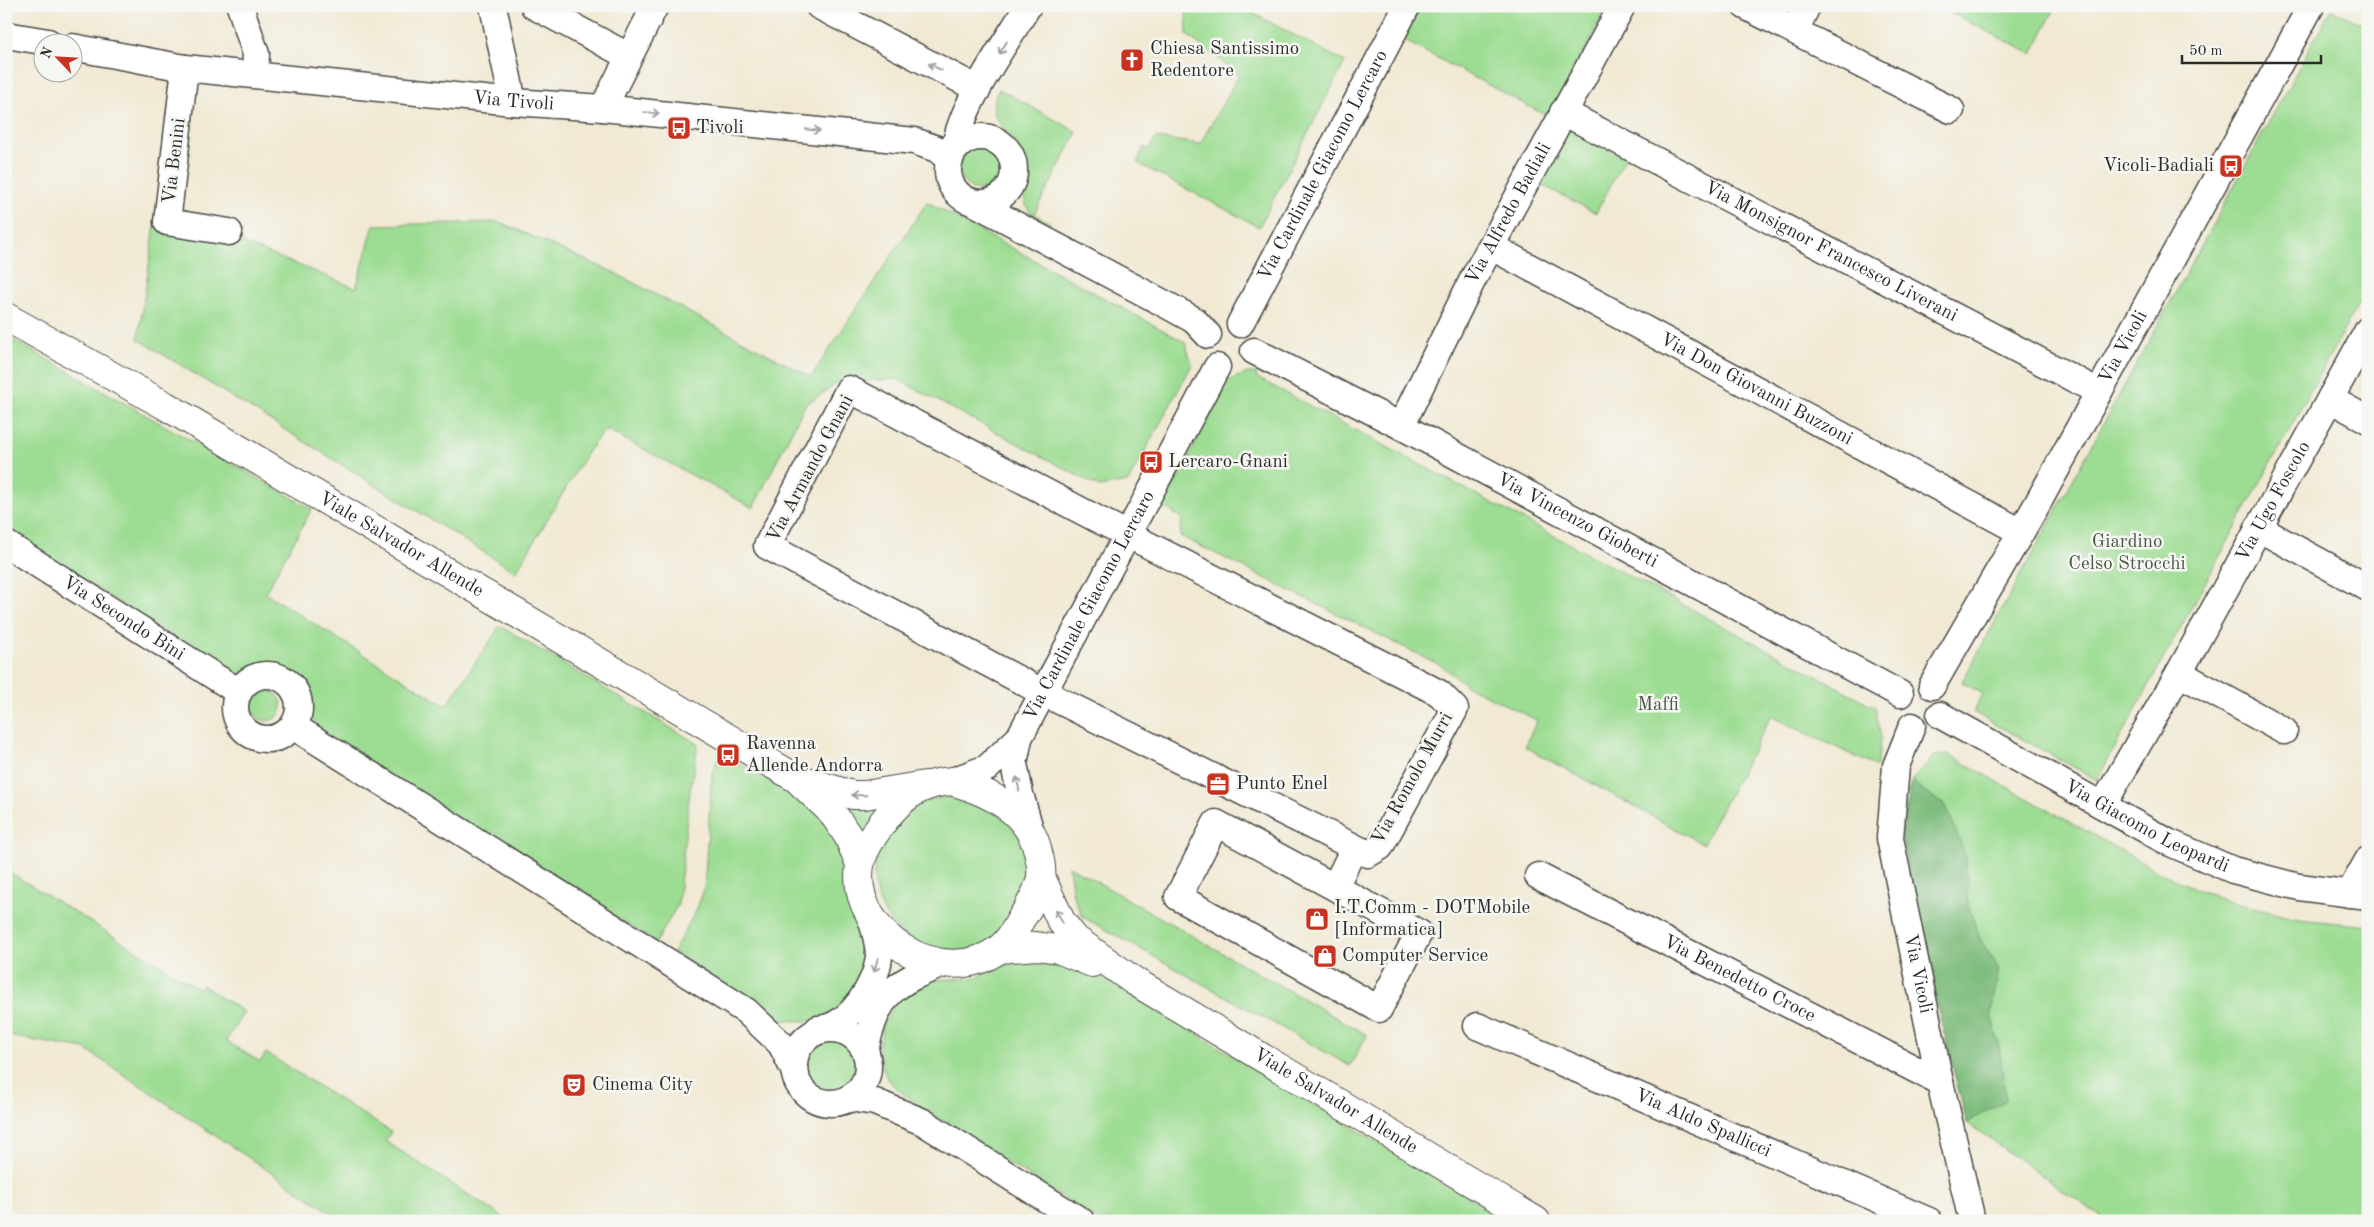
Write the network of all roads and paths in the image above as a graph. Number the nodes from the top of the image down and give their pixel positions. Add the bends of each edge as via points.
1 (240, 6) edge
2 (493, 6) edge
3 (534, 6) edge
4 (655, 6) edge
5 (818, 6) edge
6 (1028, 6) edge
7 (1407, 6) edge
8 (1622, 6) edge
9 (1807, 6) edge
10 (2311, 6) edge
11 (1761, 10) edge
12 (1795, 31) junction
13 (6, 35) edge
14 (32, 39) edge
15 (82, 49) edge
16 (628, 56) junction
17 (186, 68) junction
18 (255, 74) junction
19 (978, 89) junction
20 (513, 102) junction
21 (603, 108) junction
22 (1951, 110) dead end
23 (1563, 112) junction
24 (999, 141) junction
25 (952, 154) junction
26 (1014, 179) junction
27 (974, 203) junction
28 (229, 232) dead end
29 (1050, 242) junction
30 (1492, 246) junction
31 (6, 317) edge
32 (1240, 324) junction
33 (2368, 330) edge
34 (1208, 335) junction
35 (1254, 351) junction
36 (1217, 367) junction
37 (2099, 392) junction
38 (2330, 400) junction
39 (2368, 420) edge
40 (1401, 426) junction
41 (2258, 528) junction
42 (2021, 532) junction
43 (1128, 533) junction
44 (6, 544) edge
45 (2368, 588) edge
46 (2179, 673) junction
47 (1932, 686) junction
48 (239, 692) junction
49 (1044, 693) junction
50 (1900, 694) junction
51 (1940, 715) junction
52 (293, 726) junction
53 (1912, 726) junction
54 (2284, 731) dead end
55 (1019, 738) junction
56 (794, 777) junction
57 (952, 781) junction
58 (925, 785) junction
59 (2103, 805) junction
60 (1030, 829) junction
61 (1354, 848) junction
62 (2368, 860) edge
63 (860, 864) junction
64 (1538, 876) dead end
65 (1041, 877) junction
66 (1335, 887) junction
67 (2359, 895) edge
68 (871, 917) junction
69 (999, 949) junction
70 (946, 963) junction
71 (1134, 981) junction
72 (746, 1012) junction
73 (1477, 1026) dead end
74 (828, 1029) junction
75 (866, 1054) junction
76 (796, 1074) junction
77 (1940, 1082) junction
78 (849, 1098) junction
79 (923, 1122) junction
80 (1081, 1221) edge
81 (1536, 1221) edge
82 (1929, 1221) edge
83 (1972, 1221) edge

1 - 18 street via 256,54
2 - 20 street
3 - 16 street
4 - 16 street
19 -> 5 street
6 -> 19 street
7 - 32 street, Via Cardinale Giacomo Lercaro
8 - 23 street, Via Alfredo Badiali
9 - 12 street
10 - 37 street, Via Vicoli
11 - 12 street
12 - 22 street
13 - 14 street
15 - 17 street, Via Tivoli
16 - 21 street
17 - 18 street, Via Tivoli
17 - 28 street, Via Benini via 168,222
18 - 20 street, Via Tivoli
19 - 24 street
19 - 25 street via 957,134
20 - 21 street, Via Tivoli
21 -> 25 street, Via Tivoli via 914,141
23 - 30 street, Via Alfredo Badiali
23 - 37 street, Via Monsignor Francesco Liverani
24 - 25 street via 980,136 962,142
24 - 26 street via 1012,158
25 - 27 street via 949,178 952,187
26 - 27 street via 1003,196 989,202
26 - 29 street via 1029,221
27 - 29 street
29 - 34 street via 1194,320
30 - 40 street, Via Alfredo Badiali
30 - 42 street, Via Don Giovanni Buzzoni
31 - 56 main road, Viale Salvador Allende via 166,406
32 - 34 street via 1219,325
32 - 35 street via 1251,335
33 - 38 street, Via Ugo Foscolo
34 - 36 street via 1207,356
35 - 36 street via 1239,369 1232,371
35 - 40 street, Via Vincenzo Gioberti
36 - 43 street, Via Cardinale Giacomo Lercaro
37 - 42 street, Via Vicoli
38 - 39 street
38 - 41 street, Via Ugo Foscolo
40 - 50 street, Via Vincenzo Gioberti
41 - 45 street
41 - 46 street, Via Ugo Foscolo
42 - 47 street, Via Vicoli
43 - 49 street, Via Cardinale Giacomo Lercaro
43 - 49 street, Via Armando Gnani via 849,389 767,546
43 - 61 street, Via Romolo Murri via 1439,693 1455,709 1380,847 1368,854
44 - 48 street, Via Secondo Bini
46 - 54 street
46 - 59 street, Via Ugo Foscolo
47 - 50 street via 1915,682
47 - 51 street via 1942,701
48 - 52 street via 236,710 243,728 250,734 259,738 278,737
48 - 52 street via 250,681 264,675 285,680 298,696 298,717
49 - 55 street, Via Cardinale Giacomo Lercaro
49 - 61 street, Via Romolo Murri
50 - 53 street via 1898,711 1901,718
51 - 53 street via 1929,726
51 - 59 street, Via Giacomo Leopardi
52 - 72 street
53 - 77 street, Via Vicoli via 1896,766 1890,838
55 - 57 street, Via Cardinale Giacomo Lercaro via 987,768
60 -> 55 street, Via Cardinale Giacomo Lercaro via 1014,764
58 -> 56 main road, Viale Salvador Allende via 865,796
56 - 63 main road, Viale Salvador Allende via 832,812 848,836
57 - 58 main road
57 - 60 main road via 978,789 1000,801
58 - 63 main road via 903,798 886,818 870,839
59 - 67 street, Via Giacomo Leopardi via 2168,842 2234,870 2299,887
60 - 65 main road via 1040,860
61 - 66 street
62 - 67 street
63 - 68 main road via 860,882
64 - 77 street, Via Benedetto Croce
65 - 69 main road via 1031,904
71 -> 65 main road, Viale Salvador Allende via 1075,939 1060,921
66 - 66 street via 1216,823 1178,897 1379,1009 1419,933
68 - 70 main road via 890,941 916,957
68 -> 74 street via 879,956 872,980 846,1018
69 - 70 main road via 965,962
69 - 71 main road, Viale Salvador Allende via 1036,946 1058,949
70 - 75 street via 899,984 884,1001 871,1022
71 - 81 main road, Viale Salvador Allende
72 - 74 street via 788,1028
72 - 76 street via 781,1044
73 - 82 street, Via Aldo Spallicci
74 - 75 street via 849,1033 858,1040
74 - 76 street via 816,1032 798,1050
75 - 78 street via 868,1070 865,1081
75 - 79 street via 880,1085
76 - 78 street via 800,1084 816,1100 827,1102
77 - 83 street, Via Vicoli
78 - 79 street via 874,1102
79 - 80 street

